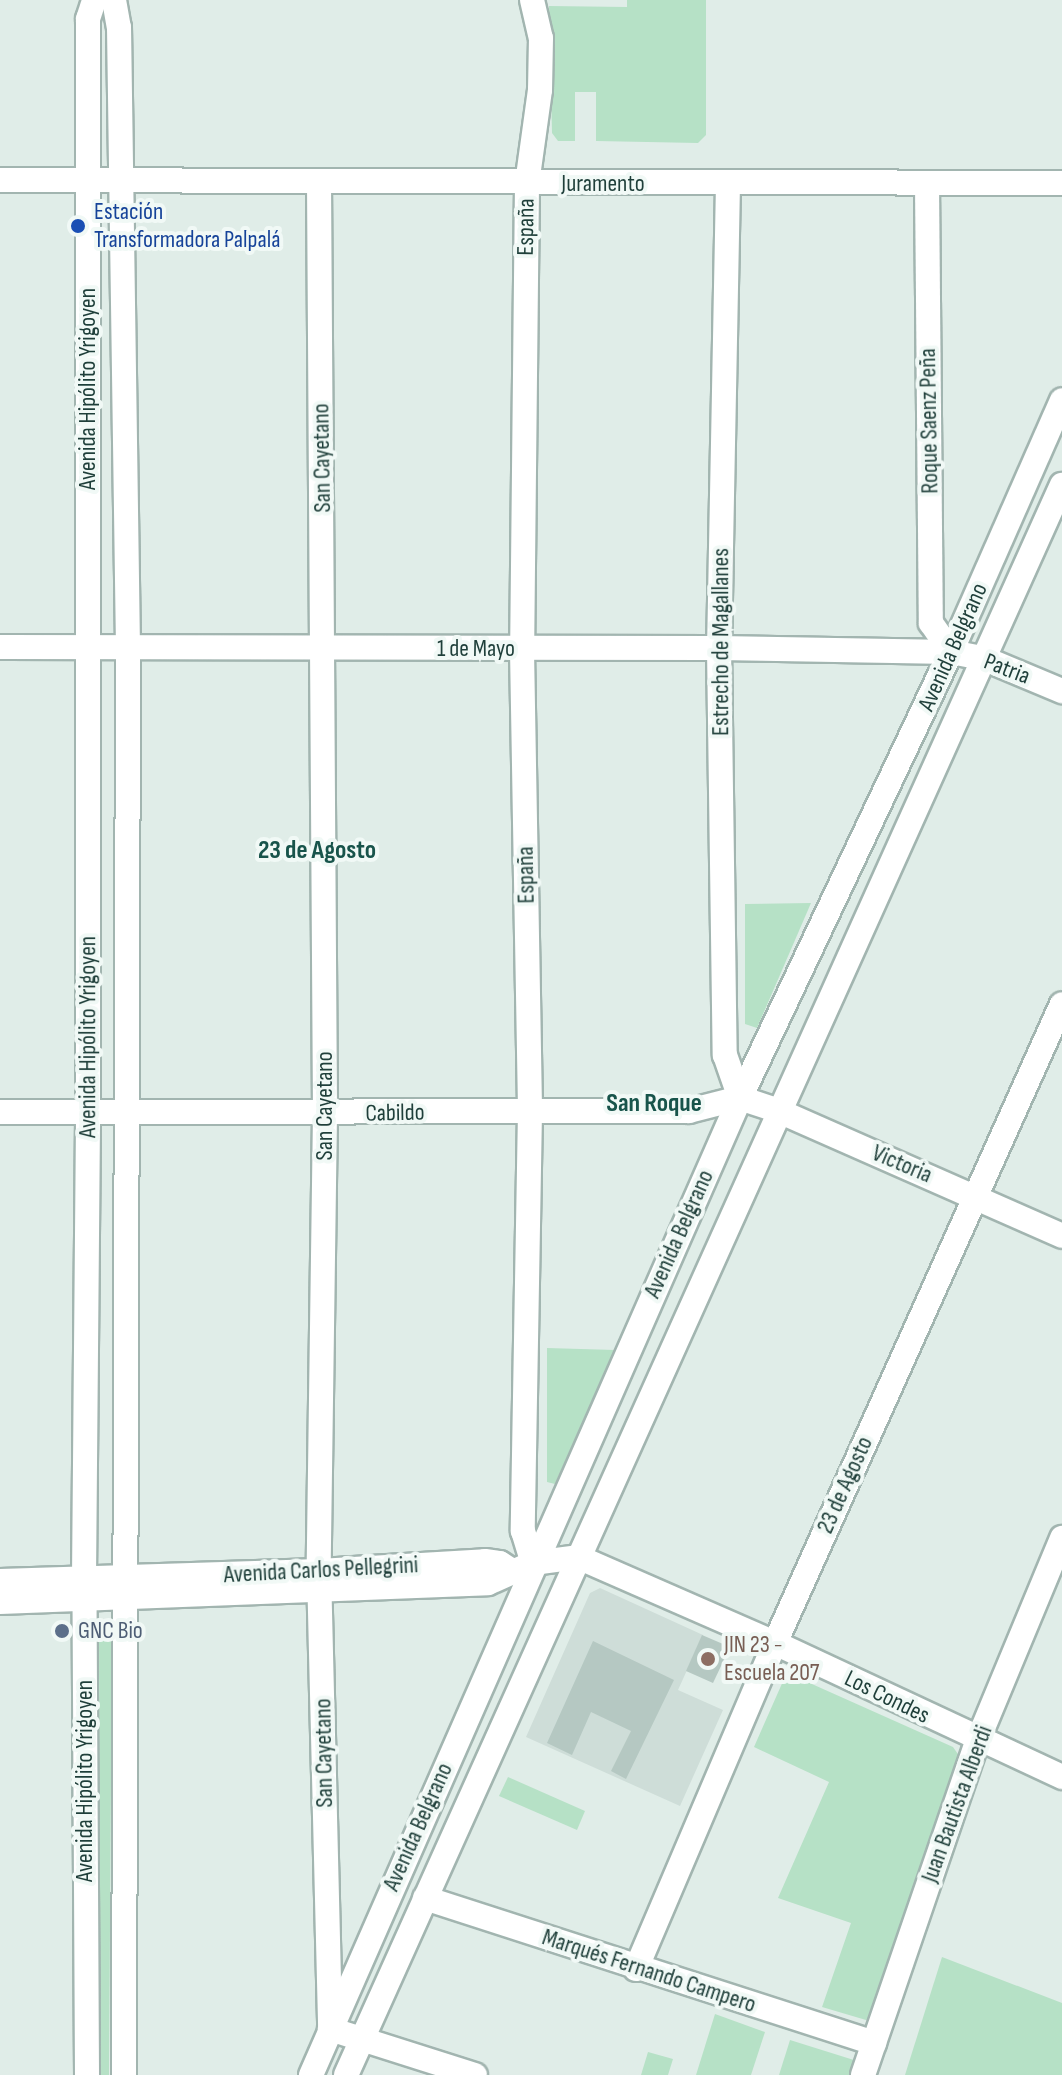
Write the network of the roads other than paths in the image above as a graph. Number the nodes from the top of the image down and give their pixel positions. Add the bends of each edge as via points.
1 (94, 0) edge
2 (114, 0) edge
3 (532, 0) edge
4 (0, 180) edge
5 (88, 180) junction
6 (121, 180) junction
7 (319, 182) junction
8 (728, 183) junction
9 (1062, 183) edge
10 (527, 184) junction
11 (927, 184) junction
12 (1062, 400) edge
13 (1062, 485) edge
14 (88, 646) junction
15 (0, 647) edge
16 (128, 647) junction
17 (324, 648) junction
18 (719, 648) junction
19 (522, 650) junction
20 (951, 652) junction
21 (983, 658) junction
22 (1062, 691) edge
23 (1062, 1004) edge
24 (740, 1098) junction
25 (530, 1111) junction
26 (779, 1111) junction
27 (0, 1112) edge
28 (325, 1113) junction
29 (88, 1114) junction
30 (125, 1114) junction
31 (974, 1195) junction
32 (1062, 1236) edge
33 (1062, 1538) edge
34 (578, 1557) junction
35 (524, 1567) junction
36 (0, 1581) edge
37 (319, 1581) junction
38 (125, 1588) junction
39 (84, 1589) junction
40 (0, 1602) edge
41 (775, 1643) junction
42 (978, 1740) junction
43 (1062, 1777) edge
44 (425, 1898) junction
45 (636, 1969) junction
46 (330, 2029) junction
47 (362, 2037) junction
48 (874, 2043) junction
49 (87, 2075) edge
50 (124, 2075) edge
51 (311, 2075) edge
52 (346, 2075) edge
53 (475, 2075) edge
54 (863, 2075) edge

1 - 5 street, Avenida Hipólito Yrigoyen via 88,19
2 - 6 street, Avenida Hipólito Yrigoyen
3 - 10 street, España via 541,38 540,90
4 - 5 street, Juramento
5 - 6 street, Juramento
5 - 14 street, Avenida Hipólito Yrigoyen
6 - 7 street, Juramento
6 - 16 street, Avenida Hipólito Yrigoyen
7 - 10 street, Juramento
7 - 17 street, San Cayetano
8 - 10 street, Juramento
8 - 11 street, Juramento
8 - 18 street, Estrecho de Magallanes
9 - 11 street, Juramento
10 - 19 street, España
11 - 20 street, Roque Saenz Peña via 931,623
12 - 20 street, Avenida Belgrano
13 - 21 street, Avenida Belgrano
14 - 15 street, 1 de Mayo
14 - 16 street, 1 de Mayo
14 - 29 street, Avenida Hipólito Yrigoyen
16 - 17 street, 1 de Mayo
16 - 30 street, Avenida Hipólito Yrigoyen
17 - 19 street, 1 de Mayo
17 - 28 street, San Cayetano
18 - 19 street, 1 de Mayo
18 - 20 street, 1 de Mayo
18 - 24 street, Estrecho de Magallanes via 725,1055
19 - 25 street, España
20 - 21 street, Patria
20 - 24 street, Avenida Belgrano
21 - 22 street, Patria
21 - 26 street, Avenida Belgrano
23 - 31 street, 23 de Agosto
24 - 25 street, Cabildo via 689,1111
24 - 26 street, Victoria
24 - 35 street, Avenida Belgrano
25 - 28 street, Cabildo
25 - 35 street, España
26 - 31 street, Victoria
26 - 34 street, Avenida Belgrano
27 - 29 street, Cabildo
28 - 30 street, Cabildo
28 - 37 street, San Cayetano
29 - 30 street, Cabildo
29 - 39 street, Avenida Hipólito Yrigoyen
30 - 38 street, Avenida Hipólito Yrigoyen
31 - 32 street, Victoria
31 - 41 street, 23 de Agosto
33 - 42 street, Juan Bautista Alberdi
34 - 35 street
34 - 41 street, Los Condes
34 - 44 street, Avenida Belgrano
35 - 37 street, Avenida Carlos Pellegrini via 485,1561
35 - 46 street, Avenida Belgrano
36 - 39 street
37 - 38 street, Avenida Carlos Pellegrini
37 - 46 street, San Cayetano
38 - 39 street, Avenida Carlos Pellegrini
38 - 50 street, Avenida Hipólito Yrigoyen
39 - 40 street
39 - 49 street, Avenida Hipólito Yrigoyen
41 - 42 street, Los Condes
41 - 45 street, 23 de Agosto
42 - 43 street, Los Condes
42 - 48 street, Juan Bautista Alberdi
44 - 45 street, Marqués Fernando Campero
44 - 47 street, Avenida Belgrano
45 - 48 street, Marqués Fernando Campero
46 - 47 street
46 - 51 street, Avenida Belgrano
47 - 52 street, Avenida Belgrano
47 - 53 street
48 - 54 street, Juan Bautista Alberdi

